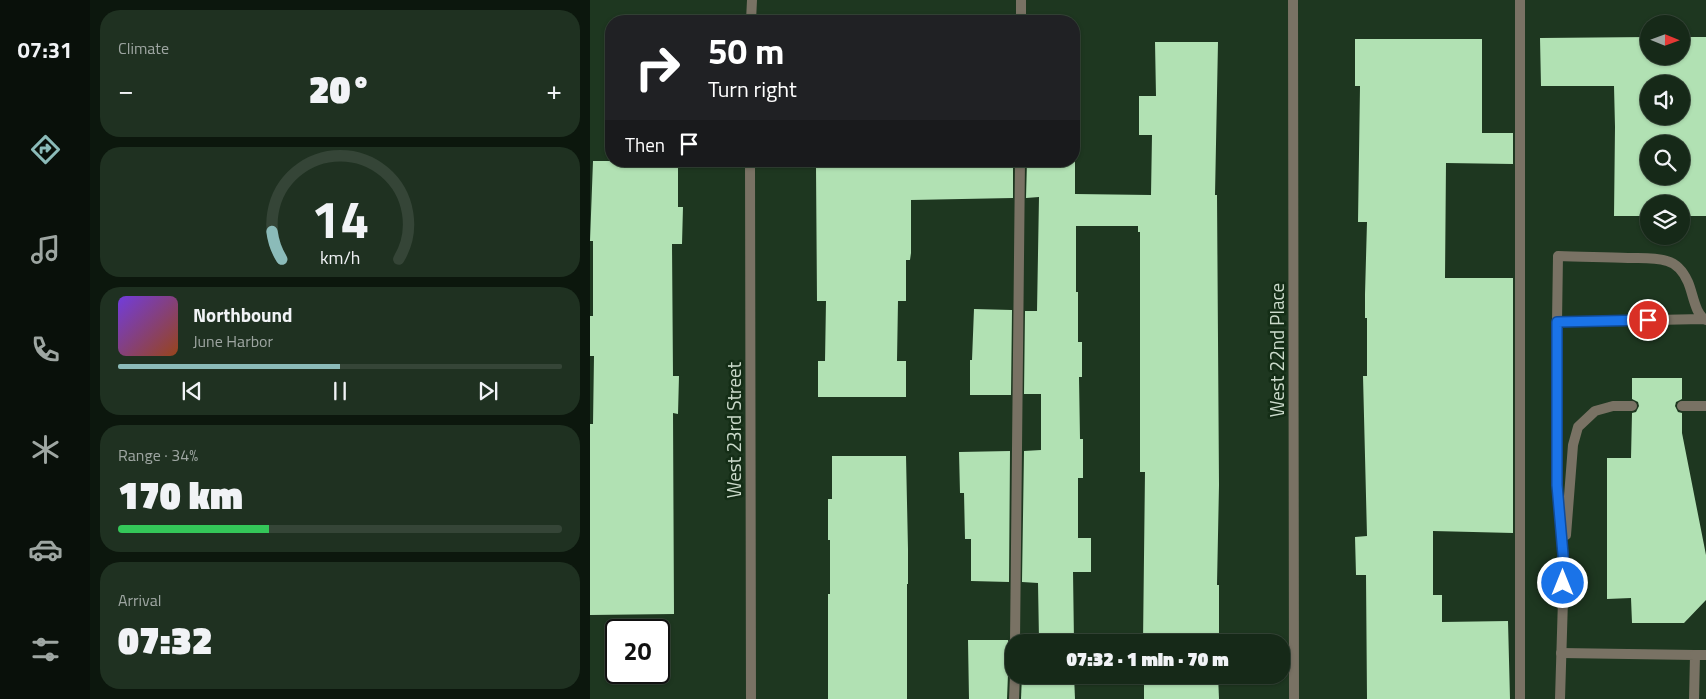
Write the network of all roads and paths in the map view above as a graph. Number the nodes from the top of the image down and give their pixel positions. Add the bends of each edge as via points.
1 (752, 0) edge
2 (1022, 0) edge
3 (1293, 0) edge
4 (1520, 0) edge
5 (751, 15) edge
6 (1021, 15) edge
7 (750, 167) edge
8 (1020, 167) edge
9 (1704, 319) edge
10 (1557, 322) junction
11 (1632, 406) dead end
12 (1682, 406) dead end
13 (1706, 406) edge
14 (1564, 566) junction
15 (1015, 634) edge
16 (1561, 653) junction
17 (1701, 655) edge
18 (1015, 684) edge
19 (751, 699) edge
20 (1014, 699) edge
21 (1294, 699) edge
22 (1520, 699) edge
23 (1560, 699) edge
24 (1694, 699) edge

1 - 5 street
2 - 6 street
3 - 21 street, West 22nd Place
4 - 22 street
7 - 19 street, West 23rd Street
8 - 15 street
9 - 10 street
9 - 10 street via 1685,276 1679,267 1668,261 1558,256
10 - 14 street via 1557,485
11 - 14 street via 1594,411 1578,427 1573,445
12 - 13 street
14 - 16 street
16 - 17 street
16 - 23 street
17 - 24 street
18 - 20 street

